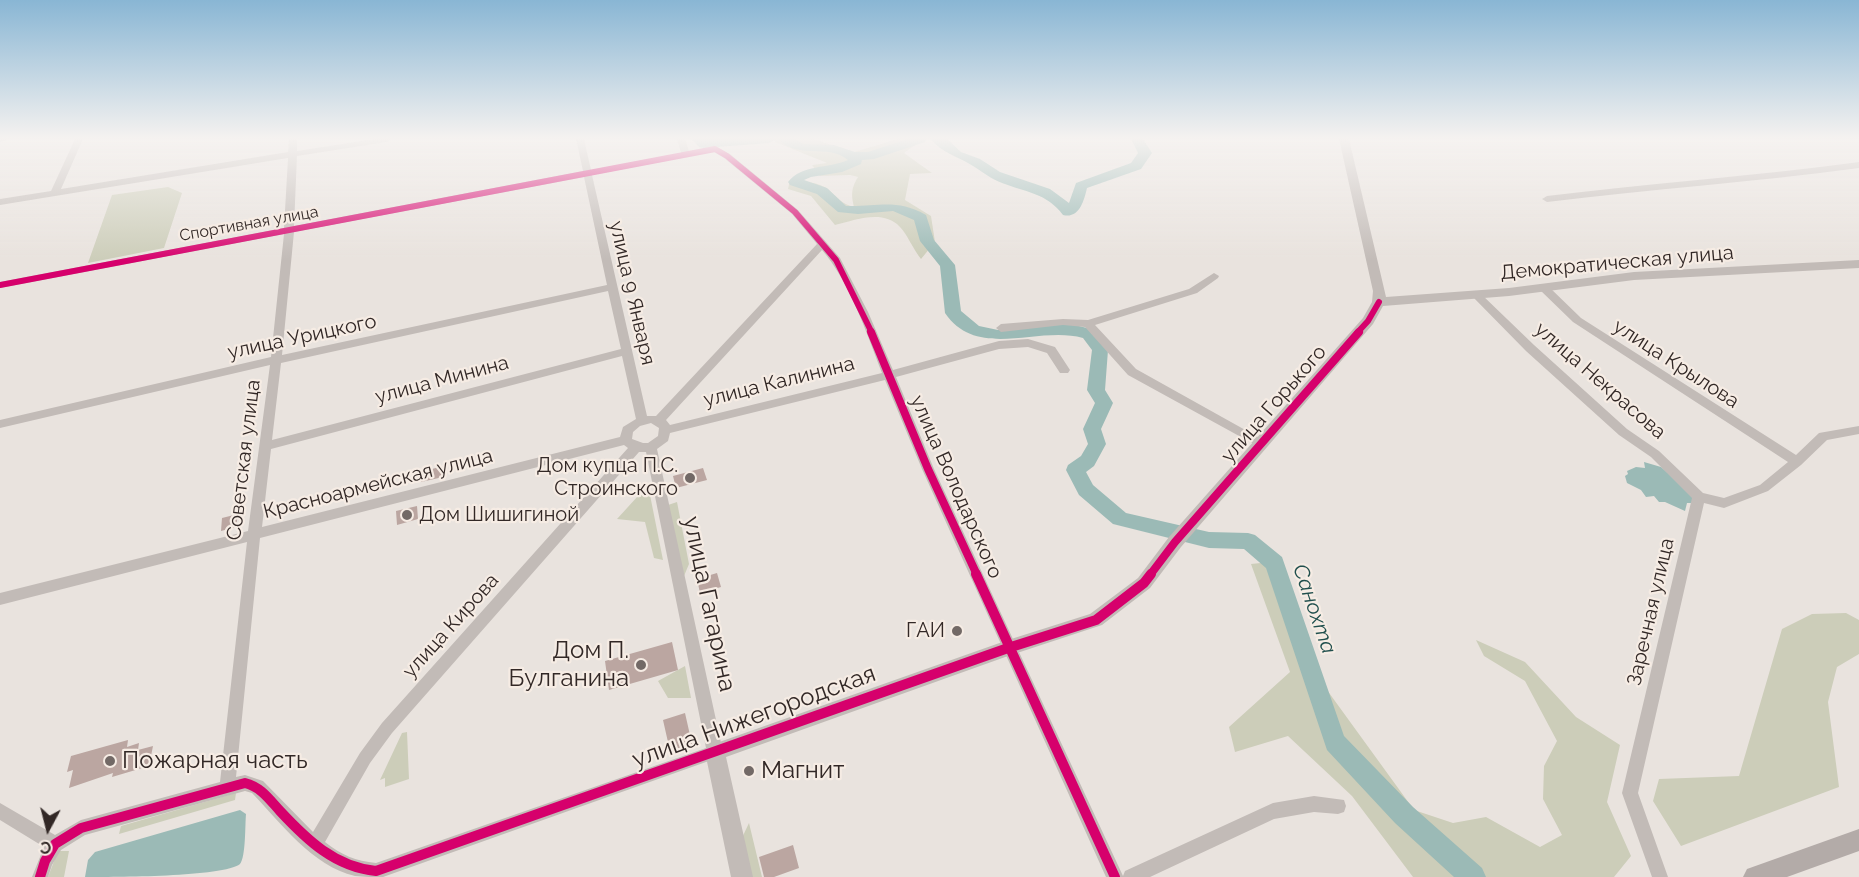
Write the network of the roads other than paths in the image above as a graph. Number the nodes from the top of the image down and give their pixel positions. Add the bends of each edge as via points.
1 (60, 180) edge
2 (142, 180) edge
3 (290, 180) edge
4 (557, 180) edge
5 (589, 180) edge
6 (756, 180) edge
7 (1353, 180) edge
8 (1731, 180) edge
9 (54, 194) junction
10 (1547, 199) dead end
11 (0, 202) edge
12 (289, 231) junction
13 (823, 243) junction
14 (1859, 264) edge
15 (1214, 276) dead end
16 (0, 285) edge
17 (612, 287) junction
18 (1543, 287) junction
19 (1476, 295) junction
20 (1379, 302) junction
21 (1088, 324) junction
22 (1001, 328) dead end
23 (627, 351) junction
24 (276, 360) junction
25 (1064, 370) dead end
26 (889, 375) junction
27 (642, 420) junction
28 (0, 424) edge
29 (662, 425) junction
30 (1859, 430) edge
31 (631, 444) junction
32 (1260, 444) junction
33 (267, 446) junction
34 (651, 447) junction
35 (1797, 462) junction
36 (1699, 497) junction
37 (254, 536) junction
38 (1175, 542) joint
39 (0, 599) edge
40 (1008, 648) junction
41 (715, 752) junction
42 (227, 787) junction
43 (1338, 806) dead end
44 (0, 811) edge
45 (1859, 840) edge
46 (55, 844) junction
47 (318, 847) junction
48 (40, 877) edge
49 (742, 877) edge
50 (1115, 877) edge
51 (1131, 877) edge
52 (1660, 877) edge
53 (1755, 877) edge

1 - 9 street
2 - 9 street
3 - 12 street, Советская улица
4 - 12 street, Спортивная улица
5 - 17 street, улица 9 Января
6 - 13 street, улица Володарского via 795,212
7 - 20 street
8 - 10 street
9 - 11 street
12 - 16 street, Спортивная улица
12 - 24 street, Советская улица
13 - 26 street, улица Володарского via 862,312
13 - 29 street
14 - 18 street, Демократическая улица via 1634,276
15 - 21 street via 1194,291
17 - 23 street, улица 9 Января
17 - 24 street, улица Урицкого
18 - 19 street, Демократическая улица
18 - 35 street, улица Крылова via 1577,320
19 - 20 street, Демократическая улица
19 - 36 street, улица Некрасова via 1538,356
20 - 32 street, улица Горького via 1368,321
21 - 22 street via 1063,322
21 - 32 street via 1132,372
23 - 27 street, улица 9 Января
23 - 33 street, улица Минина
24 - 28 street, улица Урицкого
24 - 33 street, Советская улица
25 - 26 street, улица Калинина via 1051,350 1028,343 999,345
26 - 29 street, улица Калинина
26 - 40 street, улица Володарского
27 - 29 street
27 - 31 street via 627,430
29 - 34 street via 661,441
30 - 35 street via 1823,436
31 - 34 street
31 - 37 street, Красноармейская улица
31 - 47 street, улица Кирова via 387,728 365,758
32 - 38 street, улица Горького
33 - 37 street, Советская улица
34 - 41 street, улица Гагарина
35 - 36 street via 1764,488 1724,503
36 - 52 street, Заречная улица via 1630,793
37 - 39 street, Красноармейская улица
37 - 42 street, Советская улица
38 - 40 street, улица Нижегородская via 1144,583 1096,620
40 - 41 street, улица Нижегородская
40 - 50 street, улица Володарского
41 - 47 street, улица Нижегородская via 376,871 343,865
41 - 49 street, улица Гагарина
42 - 46 street, улица Нижегородская via 81,828
42 - 47 street, улица Нижегородская via 245,783 257,786
43 - 51 street via 1314,804 1273,811
44 - 46 street
45 - 53 main road
46 - 48 street

